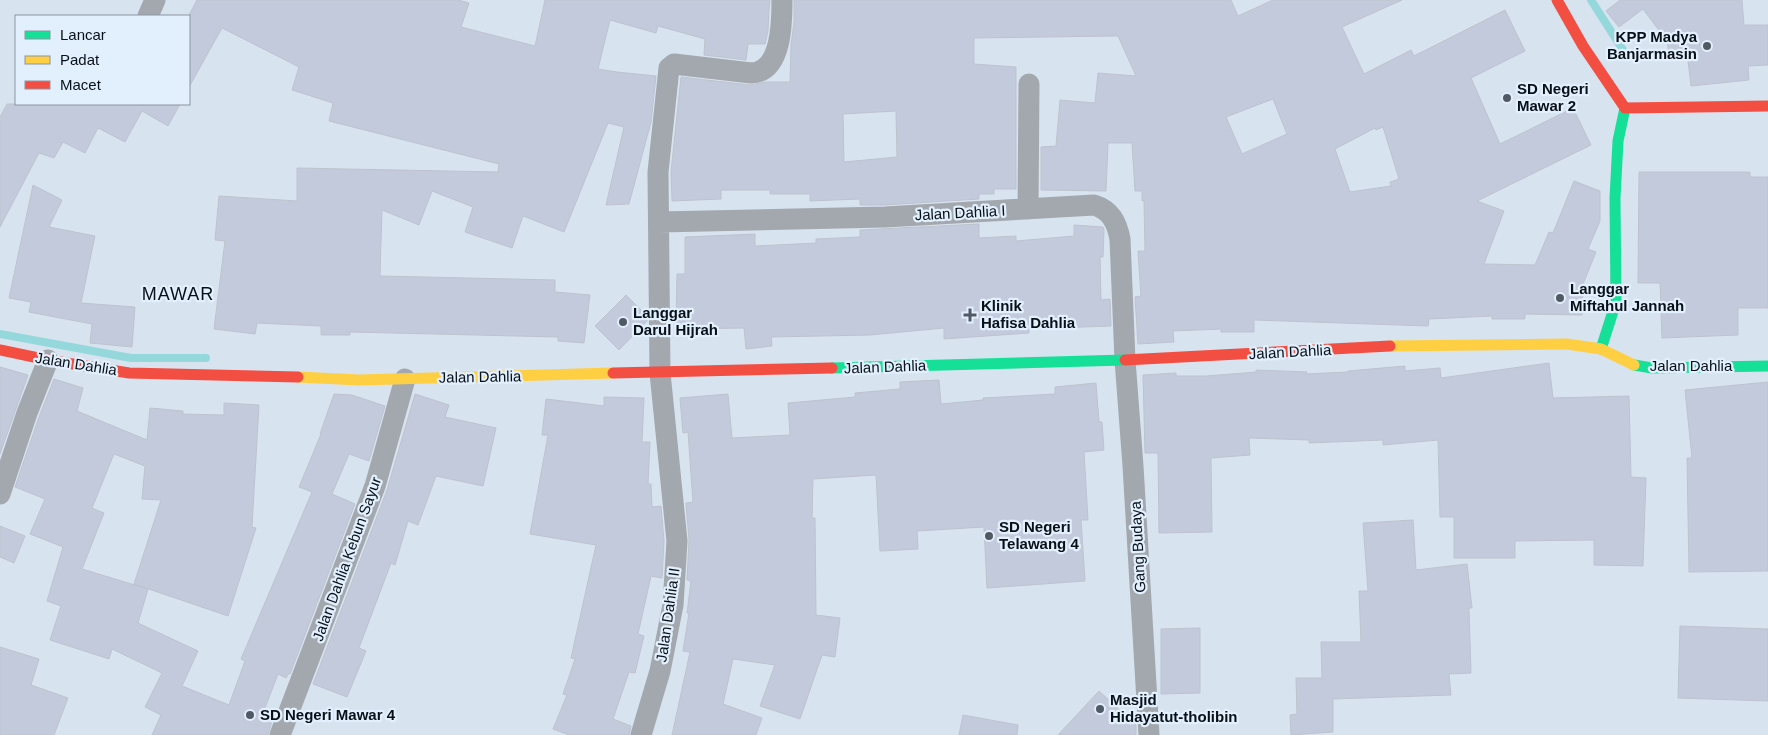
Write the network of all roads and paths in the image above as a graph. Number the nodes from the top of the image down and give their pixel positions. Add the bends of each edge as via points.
1 (156, 0) edge
2 (782, 0) edge
3 (1556, 0) edge
4 (148, 15) edge
5 (1029, 84) dead end
6 (1768, 106) edge
7 (1625, 108) junction
8 (1028, 209) junction
9 (659, 222) junction
10 (1601, 349) junction
11 (0, 350) edge
12 (48, 360) junction
13 (1125, 360) junction
14 (1768, 366) edge
15 (660, 373) junction
16 (405, 379) junction
17 (0, 494) edge
18 (280, 735) edge
19 (640, 735) edge
20 (1149, 735) edge

1 - 4 street
2 - 9 street via 780,40 770,61 761,70 751,73 670,66 658,172
3 - 7 street via 1593,63
5 - 8 street
6 - 7 street
7 - 10 street via 1618,141 1615,198 1616,302
8 - 9 street, Jalan Dahlia I via 884,217
8 - 13 street, Jalan Dahlia I via 1094,205 1109,212 1113,218 1120,239
9 - 15 street
10 - 13 street, Jalan Dahlia via 1567,344 1400,346
10 - 14 street, Jalan Dahlia via 1630,364 1652,368
11 - 12 street, Jalan Dahlia
12 - 16 street, Jalan Dahlia via 129,373
12 - 17 street
13 - 15 street, Jalan Dahlia
13 - 20 street, Gang Budaya
15 - 16 street, Jalan Dahlia
15 - 19 street, Jalan Dahlia II via 677,541 671,614 660,671
16 - 18 street, Jalan Dahlia Kebun Sayur via 375,486

